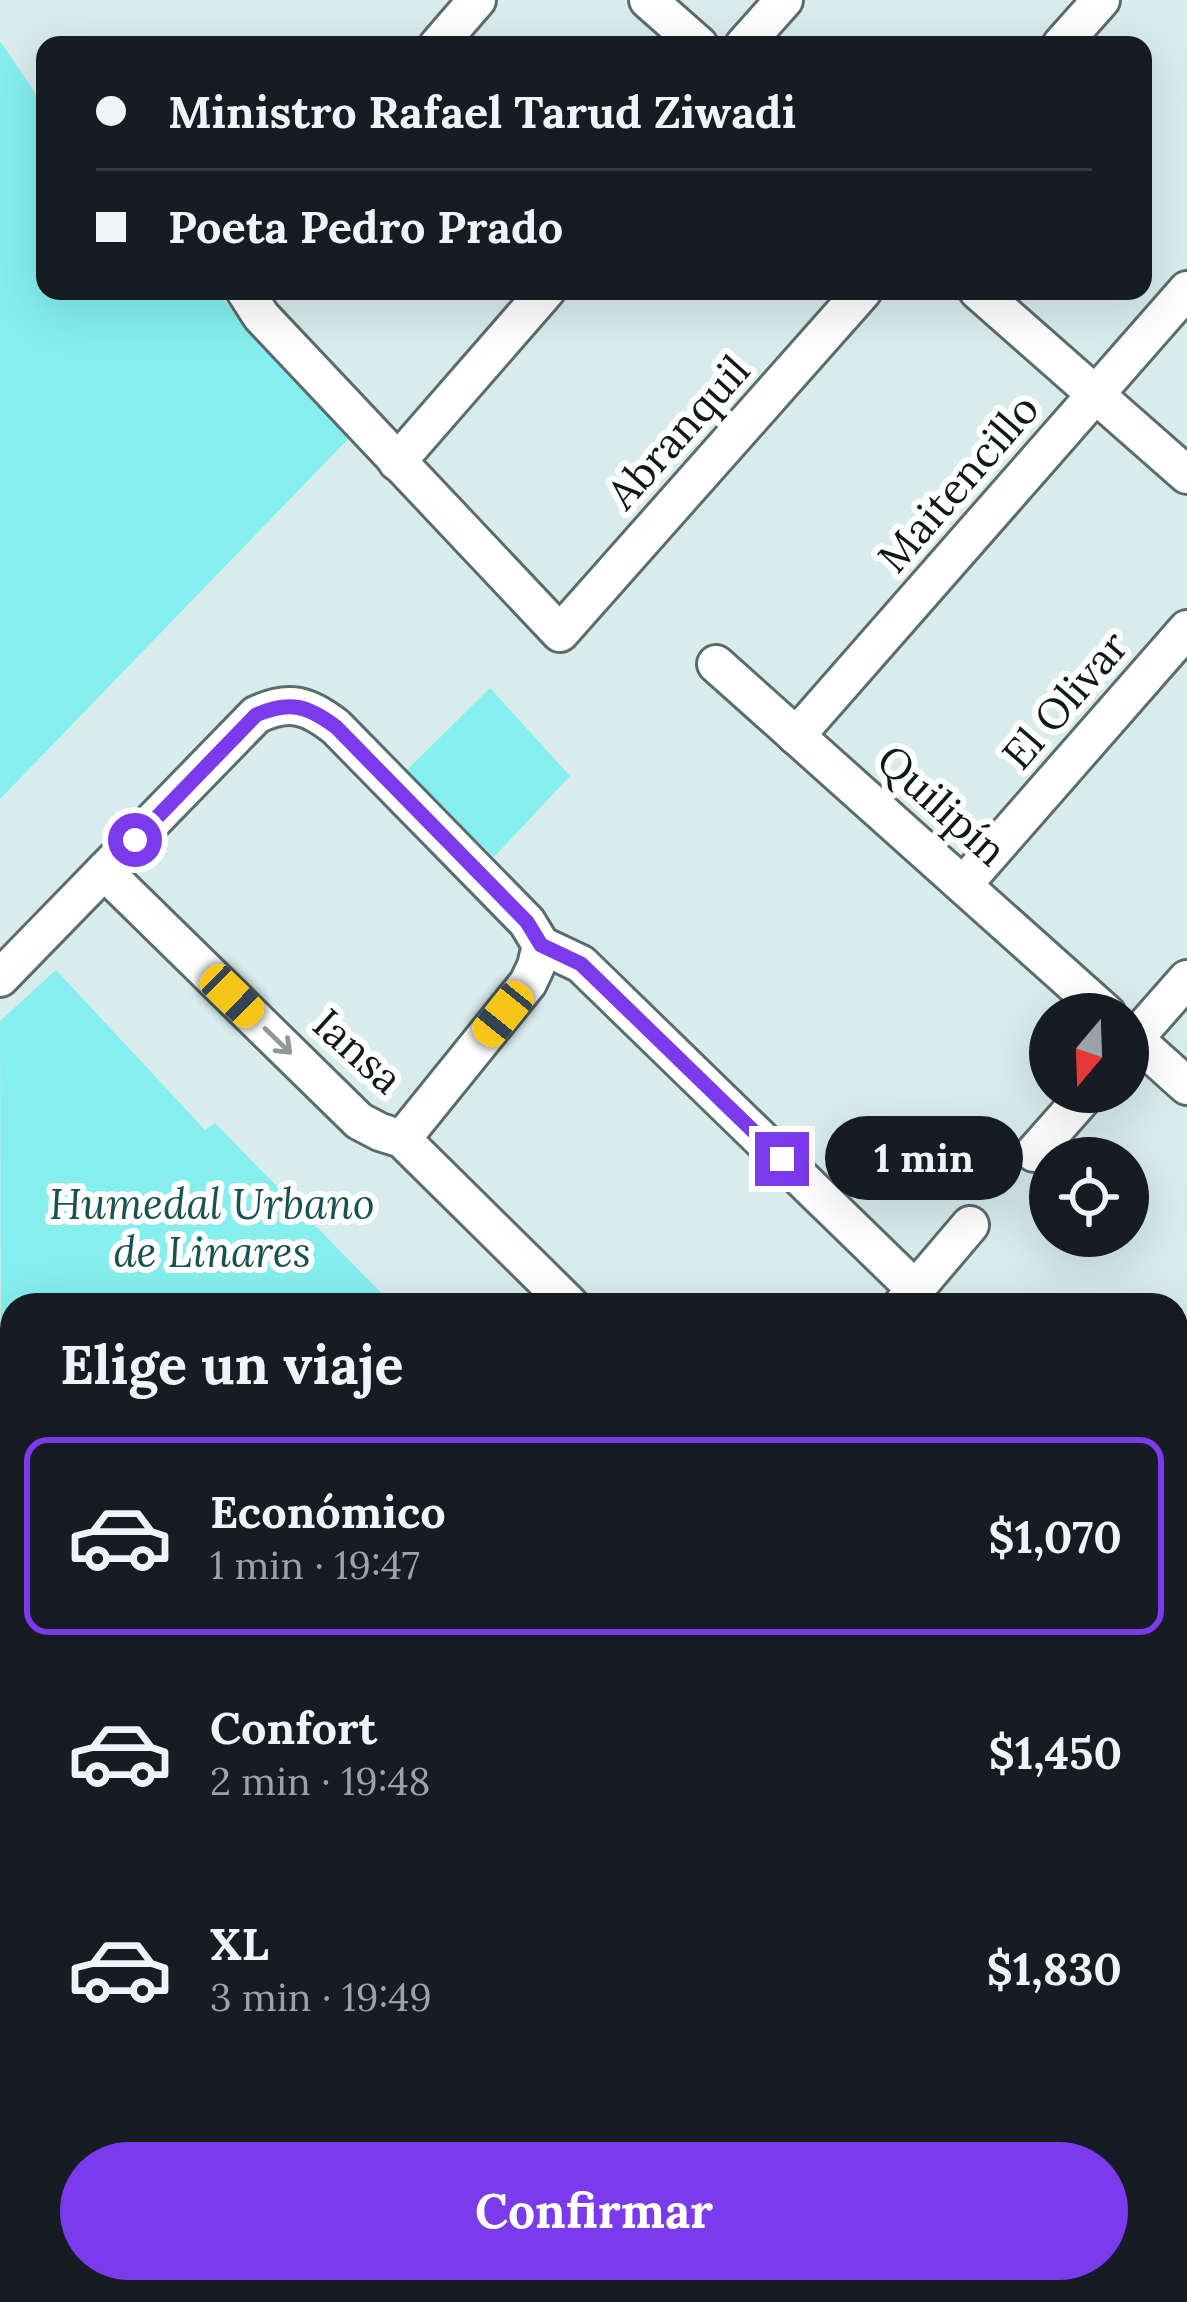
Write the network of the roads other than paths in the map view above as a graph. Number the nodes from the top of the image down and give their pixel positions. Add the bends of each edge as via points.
1 (477, 0) edge
2 (648, 0) edge
3 (784, 0) edge
4 (1101, 0) edge
5 (446, 36) edge
6 (689, 36) edge
7 (752, 36) edge
8 (1069, 36) edge
9 (1187, 290) edge
10 (251, 300) edge
11 (538, 300) edge
12 (855, 300) edge
13 (988, 300) edge
14 (1095, 394) junction
15 (397, 462) junction
16 (1187, 475) edge
17 (1187, 629) edge
18 (716, 664) dead end
19 (796, 736) junction
20 (104, 871) junction
21 (963, 885) junction
22 (541, 945) junction
23 (0, 978) edge
24 (1187, 979) edge
25 (1084, 993) edge
26 (1149, 1020) edge
27 (1149, 1055) edge
28 (1187, 1086) edge
29 (1069, 1113) edge
30 (1048, 1137) edge
31 (402, 1138) junction
32 (970, 1225) dead end
33 (558, 1293) edge
34 (904, 1293) edge
35 (911, 1293) edge

1 - 5 street
2 - 6 street
3 - 7 street
4 - 8 street
9 - 14 street, Maitencillo
10 - 15 street
11 - 15 street
12 - 15 street, Abranquil via 560,633
13 - 14 street
14 - 16 street
14 - 19 street, Maitencillo
17 - 21 street, El Olivar
18 - 19 street, Quilipín
19 - 21 street, Quilipín
20 - 22 street via 256,715 295,706 336,727
20 - 23 street
20 -> 31 street, Iansa via 359,1120
21 - 25 street, Quilipín
22 - 31 street via 528,983
22 - 34 street via 581,964
24 - 26 street
27 - 28 street
29 - 30 street
31 - 33 street, Iansa
32 - 35 street

